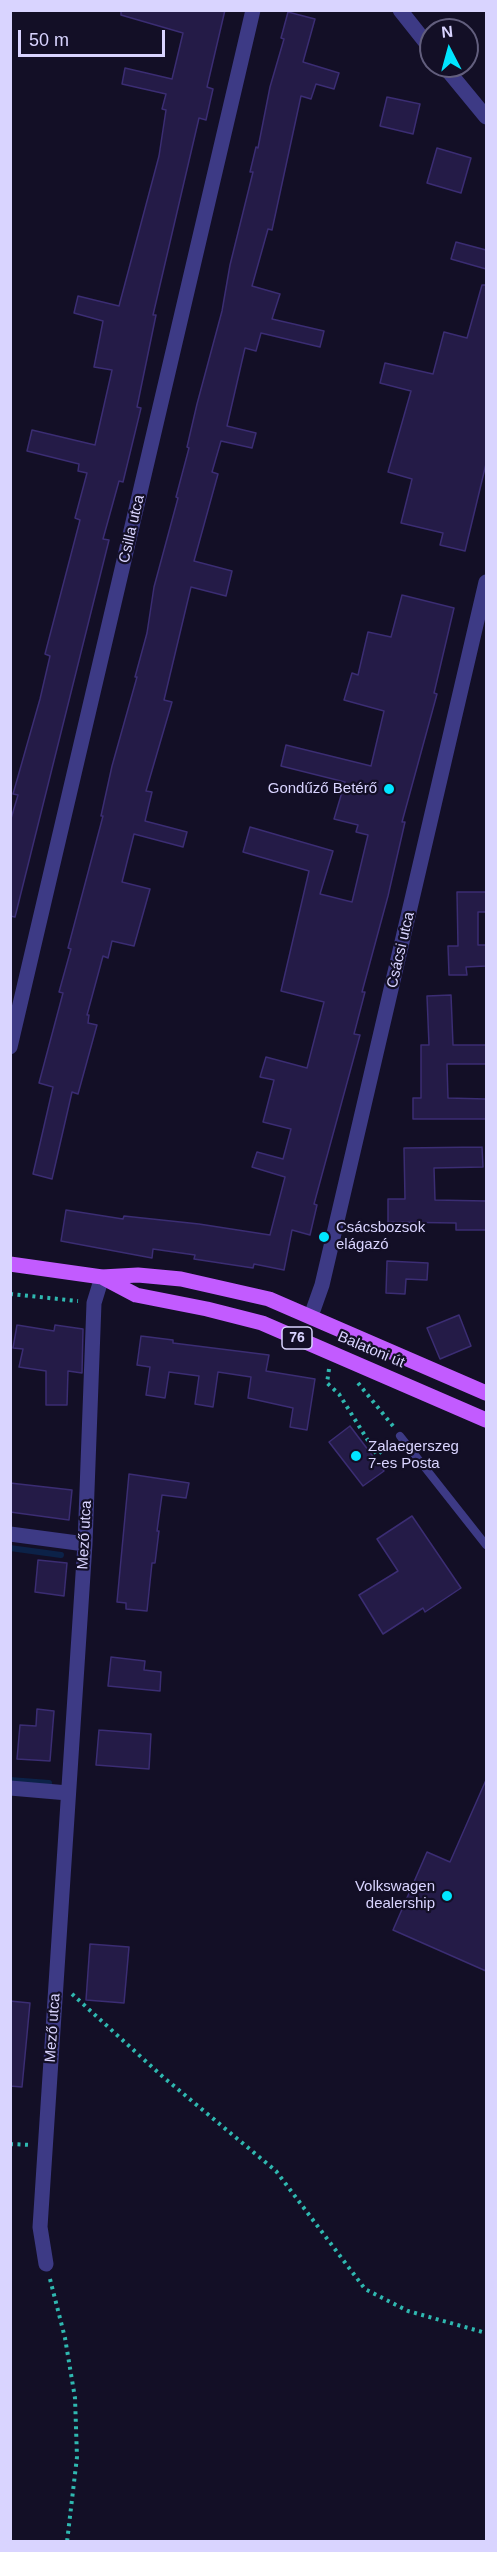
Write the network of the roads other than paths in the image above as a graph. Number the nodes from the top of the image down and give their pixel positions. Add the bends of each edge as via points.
1 (253, 10) edge
2 (400, 10) edge
3 (419, 34) edge
4 (454, 78) edge
5 (486, 117) edge
6 (486, 582) edge
7 (10, 1047) edge
8 (10, 1263) edge
9 (102, 1277) junction
10 (311, 1316) junction
11 (486, 1393) edge
12 (486, 1420) edge
13 (400, 1436) road end
14 (10, 1534) edge
15 (85, 1544) junction
16 (486, 1545) edge
17 (10, 1788) edge
18 (68, 1793) junction
19 (46, 2264) road end

1 - 7 street, Csilla utca
2 - 3 street
4 - 5 street
6 - 10 street, Csácsi utca via 322,1285
8 - 9 main road, Balatoni út / 76
9 - 10 main road, Balatoni út / 76 via 138,1275 223,1287 269,1299
9 - 12 main road, Balatoni út / 76 via 136,1295 262,1323
9 - 15 street, Mező utca via 94,1303
10 - 11 main road, Balatoni út / 76
13 - 16 lane
14 - 15 street
15 - 18 street, Mező utca
17 - 18 street
18 - 19 street, Mező utca via 40,2227

